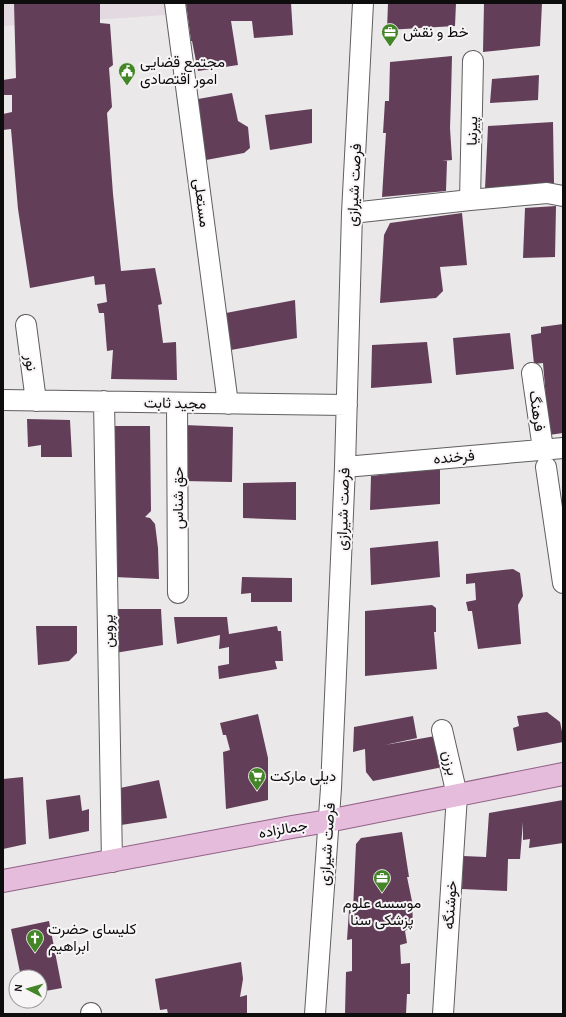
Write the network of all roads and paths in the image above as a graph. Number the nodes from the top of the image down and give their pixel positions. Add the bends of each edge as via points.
1 (175, 3) edge
2 (363, 3) edge
3 (473, 61) dead end
4 (563, 196) edge
5 (470, 200) junction
6 (352, 213) junction
7 (26, 325) dead end
8 (532, 373) dead end
9 (3, 400) edge
10 (36, 401) junction
11 (104, 401) junction
12 (177, 403) junction
13 (228, 404) junction
14 (347, 405) junction
15 (563, 448) edge
16 (544, 458) junction
17 (345, 467) junction
18 (563, 583) edge
19 (178, 593) dead end
20 (442, 730) dead end
21 (563, 774) edge
22 (457, 795) junction
23 (328, 821) junction
24 (112, 862) junction
25 (3, 882) edge
26 (315, 1014) edge
27 (443, 1014) edge

1 - 13 street, مستعلی
2 - 6 street, فرصت شیرازی
3 - 5 street, پیرنیا
4 - 5 street via 547,193
5 - 6 street
6 - 14 street, فرصت شیرازی
7 - 10 street, نور
8 - 16 street, فرهنگ
9 - 10 street, مجید ثابت
10 - 11 street, مجید ثابت
11 - 12 street, مجید ثابت
11 - 24 street, پروین
12 - 13 street, مجید ثابت
12 - 19 street, حق شناس
13 - 14 street, مجید ثابت
14 - 17 street, فرصت شیرازی
15 - 16 street, فرخنده
16 - 17 street, فرخنده
16 - 18 street, فرهنگ
17 - 23 street, فرصت شیرازی
20 - 22 street, برزن
21 - 22 main road, جمالزاده
22 - 23 main road, جمالزاده
22 - 27 street, خوشنگه
23 - 24 main road, جمالزاده
23 - 26 street, فرصت شیرازی
24 - 25 main road, جمالزاده

